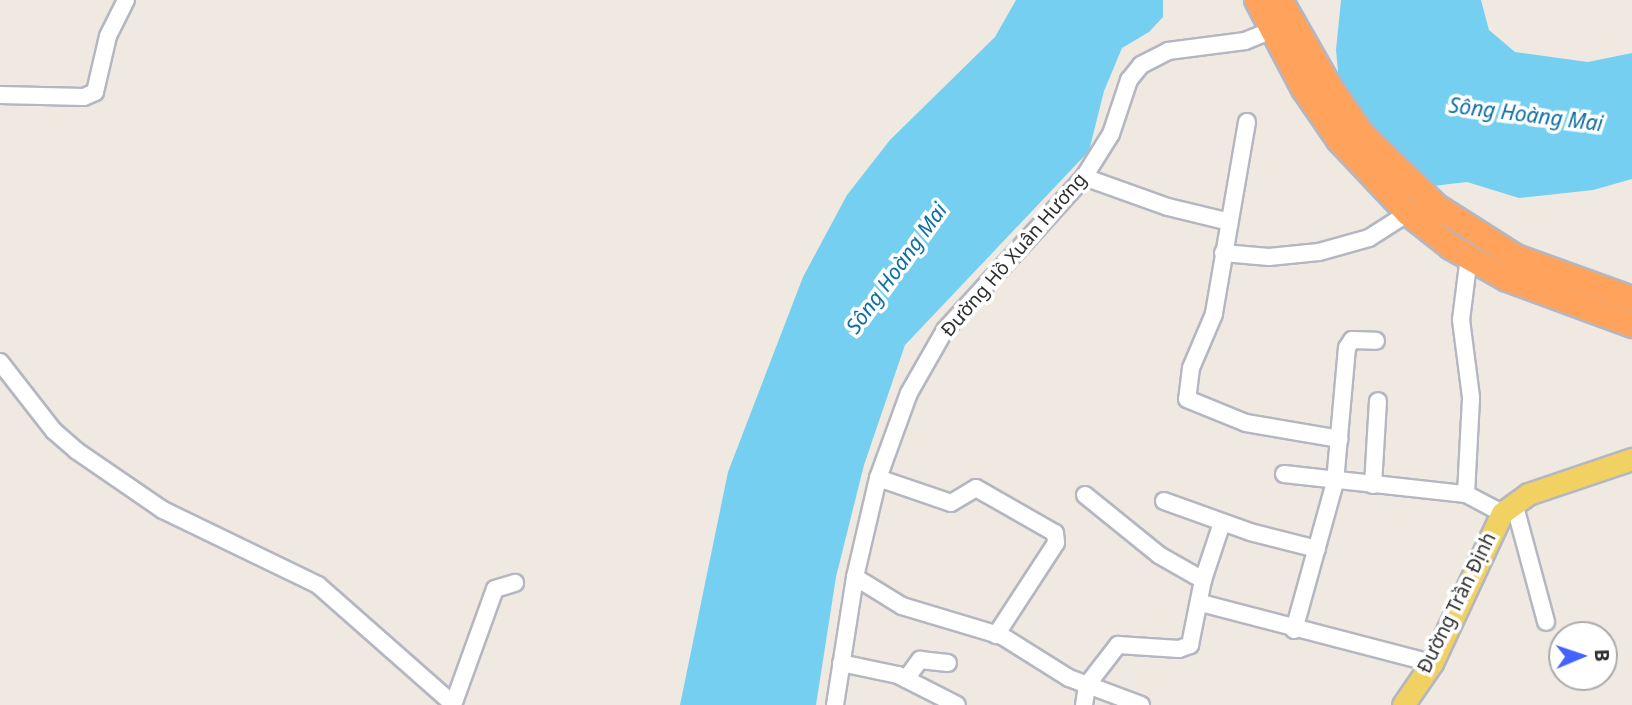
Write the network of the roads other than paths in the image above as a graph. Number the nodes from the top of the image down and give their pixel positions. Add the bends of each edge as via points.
1 (126, 0) edge
2 (1257, 0) edge
3 (1280, 0) edge
4 (1272, 30) junction
5 (0, 95) edge
6 (1247, 122) dead end
7 (1084, 177) junction
8 (1408, 213) junction
9 (1226, 221) junction
10 (1223, 253) junction
11 (1469, 257) junction
12 (1632, 299) edge
13 (1632, 325) edge
14 (1376, 341) dead end
15 (0, 362) edge
16 (1378, 401) dead end
17 (1340, 439) junction
18 (1632, 459) edge
19 (1284, 474) dead end
20 (878, 478) junction
21 (1335, 482) junction
22 (1373, 485) junction
23 (1466, 494) junction
24 (1085, 495) dead end
25 (1164, 500) dead end
26 (1508, 508) junction
27 (1222, 523) junction
28 (1317, 548) junction
29 (855, 576) junction
30 (1203, 580) junction
31 (515, 583) dead end
32 (1201, 603) junction
33 (1546, 622) dead end
34 (1294, 630) junction
35 (996, 635) junction
36 (841, 663) junction
37 (948, 663) dead end
38 (1432, 663) junction
39 (906, 679) junction
40 (1087, 685) junction
41 (453, 705) edge
42 (835, 705) edge
43 (957, 705) edge
44 (1084, 705) edge
45 (1141, 705) edge
46 (1403, 705) edge

1 - 5 street via 108,36 95,92 84,97
2 - 4 highway
3 - 12 highway via 1329,86 1363,134 1436,206 1516,257
4 - 7 street, Đường Hồ Xuân Hương via 1245,41 1168,51 1141,65 1129,80 1111,134
4 - 8 highway via 1339,140
6 - 9 street via 1244,156
7 - 9 street via 1168,207
7 - 20 street, Đường Hồ Xuân Hương via 945,330 909,393
8 - 10 street via 1369,238 1319,251 1269,257
8 - 11 highway
9 - 10 street
10 - 17 street via 1214,314 1191,368 1187,399 1246,422
11 - 13 highway via 1507,279
11 - 23 street via 1461,320 1471,397
14 - 17 street via 1352,340 1347,348
15 - 41 street via 54,431 77,451 163,510 318,585
16 - 22 street
17 - 21 street
18 - 26 main road
19 - 21 street
20 - 29 street, Đường Hồ Xuân Hương
20 - 35 street via 951,503 975,488 1055,533 1056,543
21 - 22 street
21 - 28 street
22 - 23 street
23 - 26 street
24 - 30 street via 1159,555
25 - 27 street
26 - 33 street
26 - 38 main road, Đường Trần Định
27 - 28 street
27 - 30 street
28 - 34 street
29 - 35 street via 902,606
29 - 36 street, Đường Hồ Xuân Hương
30 - 32 street
31 - 41 street via 495,589
32 - 34 street
32 - 40 street via 1188,647 1118,645
34 - 38 street
35 - 40 street
36 - 39 street
36 - 42 street, Đường Hồ Xuân Hương
37 - 39 street via 920,660
38 - 46 main road, Đường Trần Định
39 - 43 street
40 - 44 street
40 - 45 street

